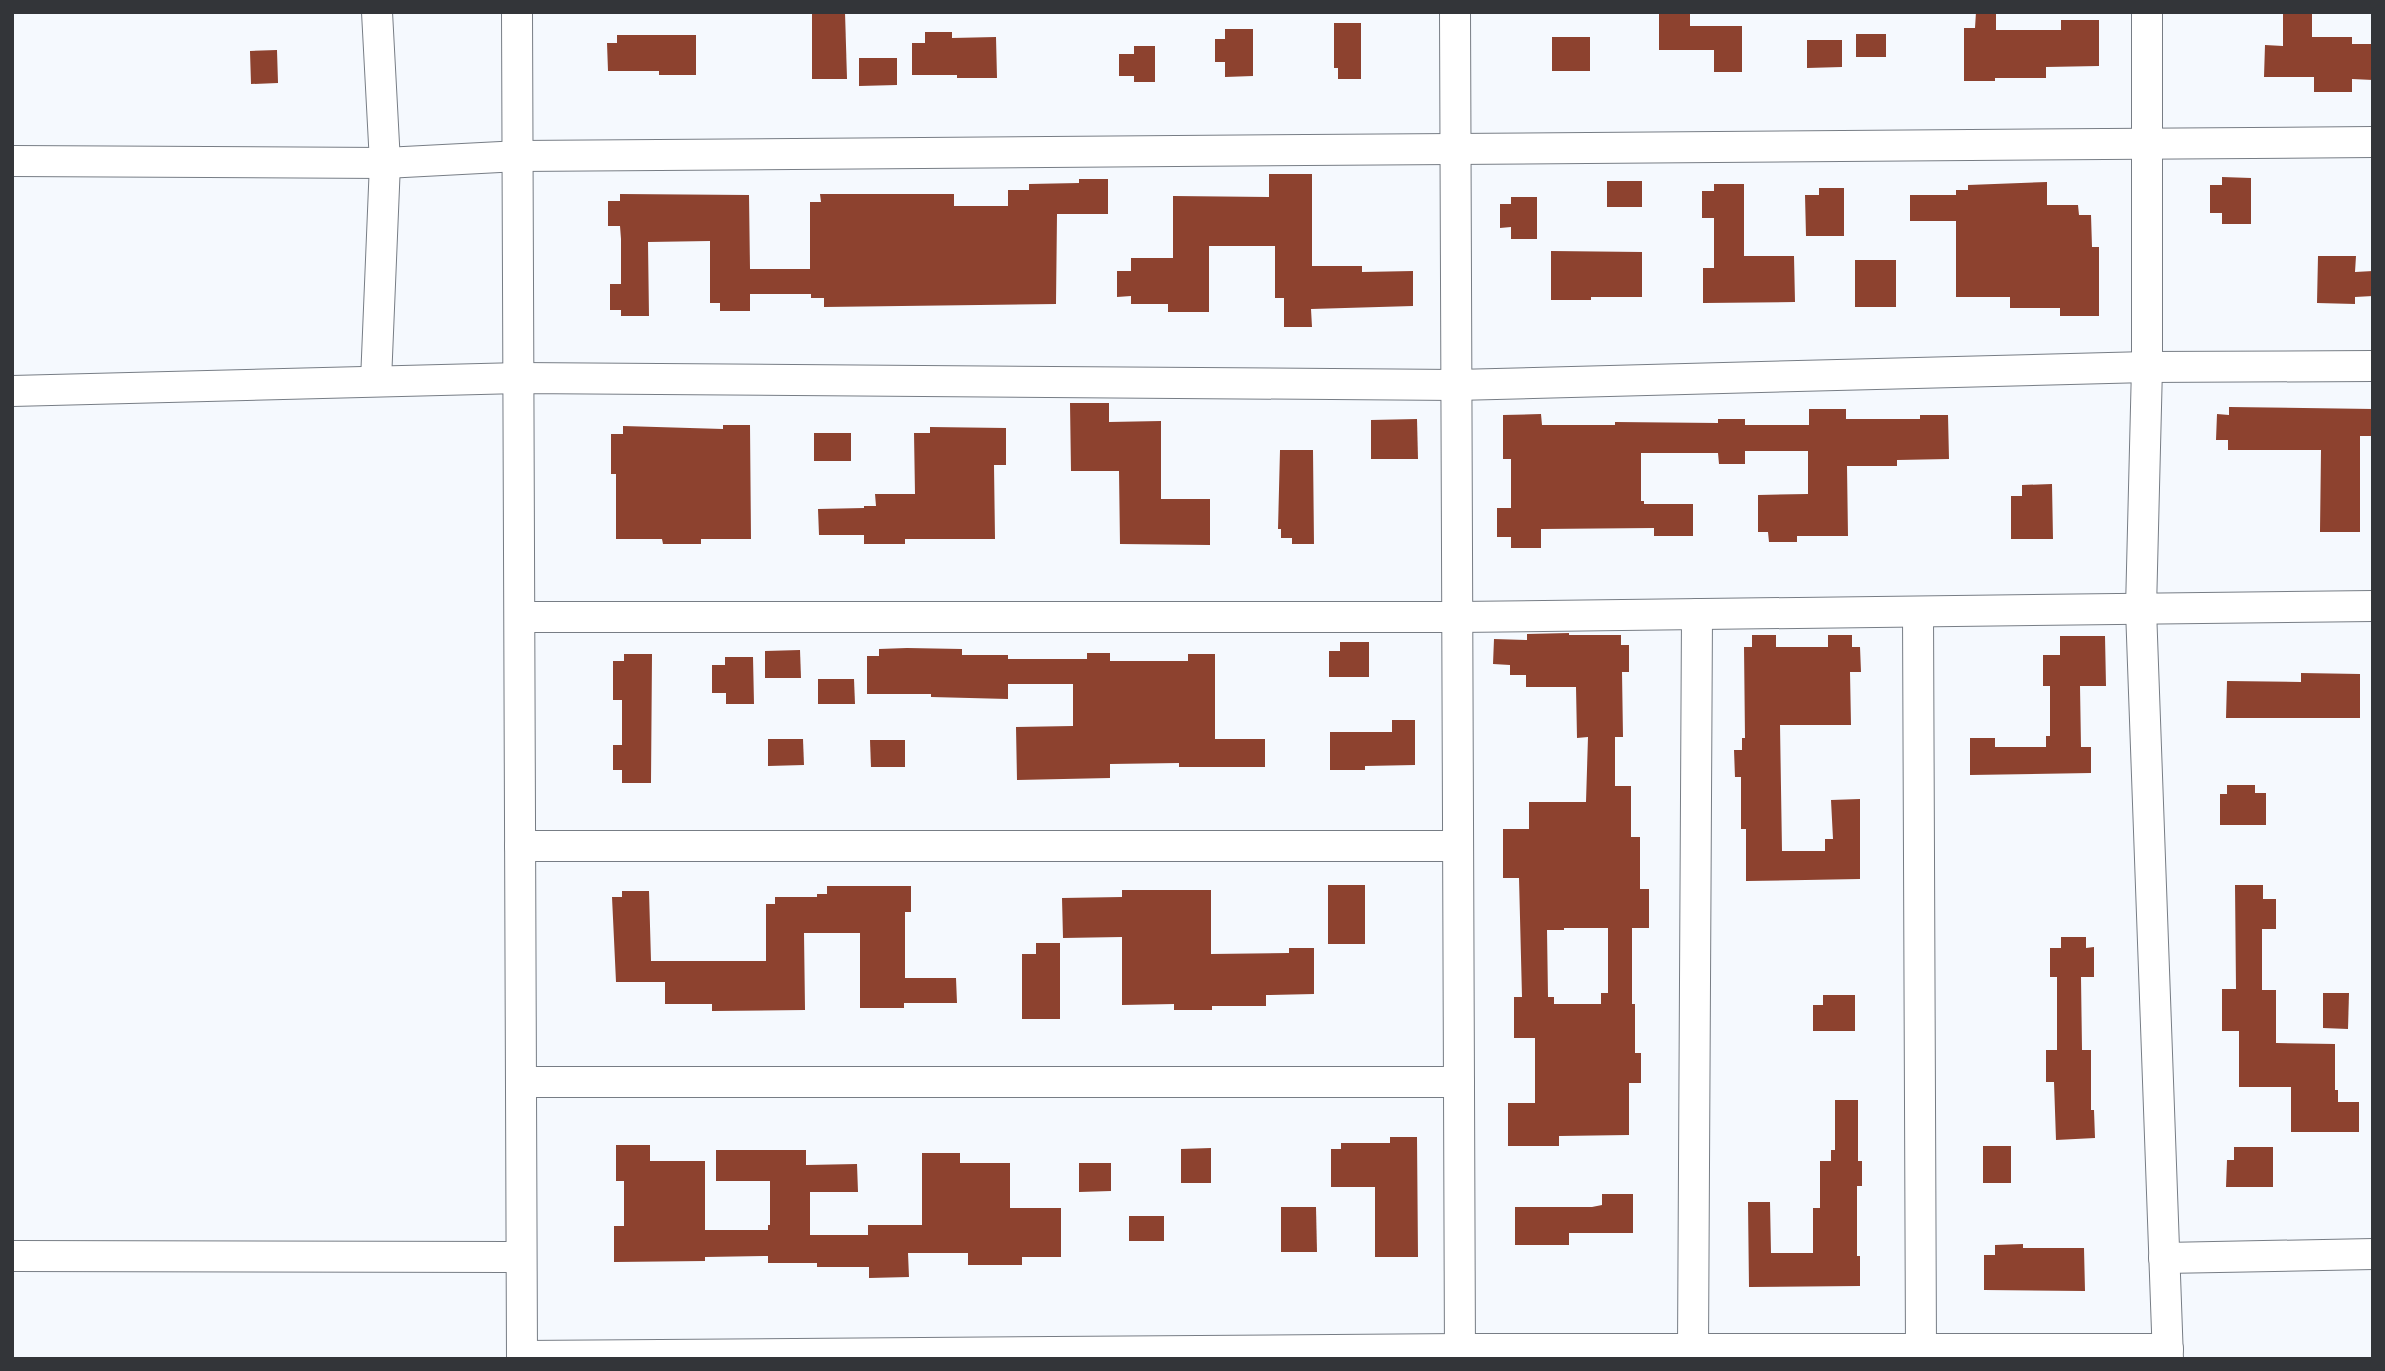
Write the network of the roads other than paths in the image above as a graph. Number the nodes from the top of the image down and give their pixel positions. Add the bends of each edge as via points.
1 (377, 12) edge
2 (517, 12) edge
3 (1455, 12) edge
4 (2147, 12) edge
5 (2373, 142) edge
6 (2148, 146) junction
7 (1456, 149) junction
8 (518, 156) junction
9 (12, 162) edge
10 (385, 163) junction
11 (2373, 366) edge
12 (2147, 367) junction
13 (519, 378) junction
14 (376, 382) junction
15 (1457, 385) junction
16 (12, 391) edge
17 (2373, 606) edge
18 (2141, 609) junction
19 (1918, 612) junction
20 (1697, 614) junction
21 (520, 617) junction
22 (1457, 617) junction
23 (520, 846) junction
24 (1458, 846) junction
25 (521, 1082) junction
26 (1459, 1082) junction
27 (2373, 1254) edge
28 (12, 1256) edge
29 (522, 1257) junction
30 (2164, 1258) junction
31 (1693, 1349) junction
32 (1921, 1349) junction
33 (1460, 1354) edge
34 (2168, 1354) edge
35 (522, 1357) edge

1 - 10 street
2 - 8 street
3 - 7 street
4 - 6 street
5 - 6 street
6 - 7 street
6 - 12 street
7 - 8 street
7 - 15 street
8 - 10 street
8 - 13 street
9 - 10 street
10 - 14 street
11 - 12 street
12 - 15 street
12 - 18 street
13 - 14 street
13 - 15 street
13 - 21 street
14 - 16 street
15 - 22 street
17 - 18 street
18 - 19 street
18 - 30 street
19 - 20 street
19 - 32 street
20 - 22 street
20 - 31 street
21 - 22 street
21 - 23 street
22 - 24 street
23 - 24 street
23 - 25 street
24 - 26 street
25 - 26 street
25 - 29 street
26 - 33 street
27 - 30 street
28 - 29 street
29 - 35 street
30 - 34 street
31 - 32 street
31 - 33 street
32 - 34 street
33 - 35 street

